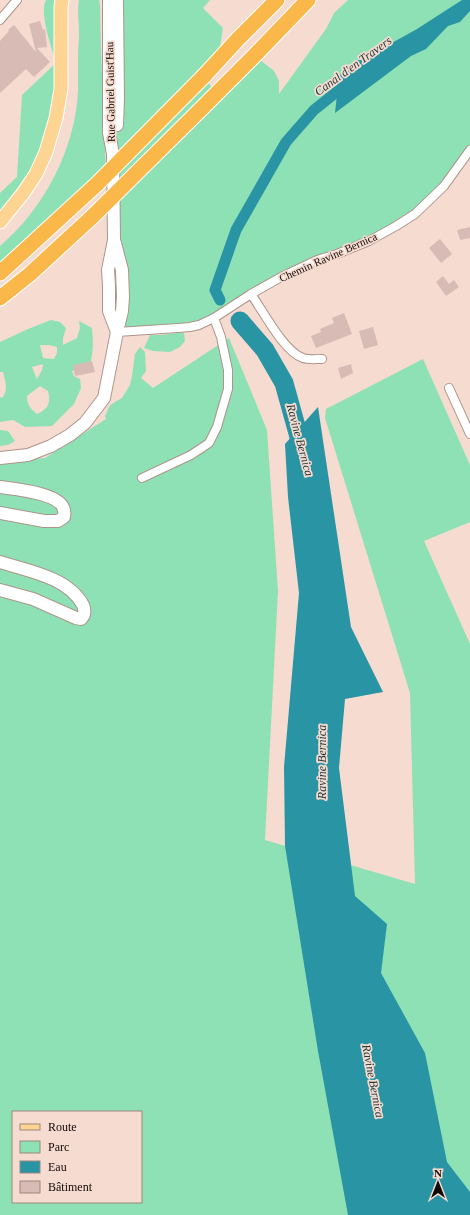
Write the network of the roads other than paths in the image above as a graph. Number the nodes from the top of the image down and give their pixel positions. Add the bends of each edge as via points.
1 (18, 0) edge
2 (62, 0) edge
3 (109, 0) edge
4 (117, 0) edge
5 (277, 0) edge
6 (308, 0) edge
7 (0, 20) edge
8 (470, 150) edge
9 (112, 154) junction
10 (0, 222) edge
11 (114, 240) junction
12 (0, 274) edge
13 (251, 294) junction
14 (0, 298) edge
15 (214, 318) junction
16 (116, 332) junction
17 (322, 359) dead end
18 (449, 388) dead end
19 (470, 434) edge
20 (0, 458) edge
21 (142, 478) dead end
22 (0, 487) edge
23 (0, 513) edge
24 (0, 562) edge
25 (0, 590) edge

1 - 7 street
2 - 10 main road via 61,89 56,118 46,152 36,174
3 - 9 main road, Rue Gabriel Guist'Hau via 109,133
4 - 9 main road, Rue Gabriel Guist'Hau via 118,99 117,129
5 - 12 highway, bridge via 96,184
6 - 14 highway, bridge via 93,216
8 - 13 street, Chemin Ravine Bernica via 444,186 415,214 369,241 317,260
9 - 11 main road
11 - 16 main road via 108,270 109,311
11 - 16 main road via 122,270 123,297
13 - 15 street, Chemin Ravine Bernica
13 - 17 street via 284,344 293,353 305,359
15 - 16 street, Chemin Ravine Bernica via 190,327
15 - 21 street via 228,370 228,389 217,426 209,443
16 - 20 main road via 104,398 85,423 51,446 28,455
18 - 19 street
22 - 23 main road via 49,496 61,503 65,510 64,517 58,521
24 - 25 main road via 53,579 69,588 80,599 85,609 84,616 81,619 76,618 33,600

